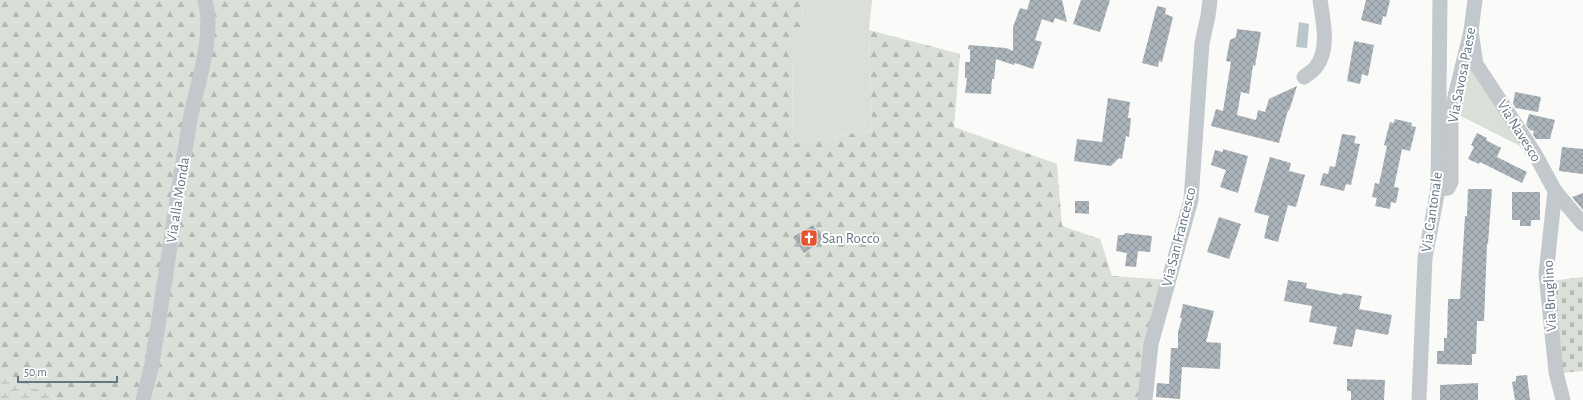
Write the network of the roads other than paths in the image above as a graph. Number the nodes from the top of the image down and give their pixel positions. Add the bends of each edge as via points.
1 (205, 0) edge
2 (1210, 0) edge
3 (1320, 0) edge
4 (1440, 0) edge
5 (1475, 0) edge
6 (1471, 31) junction
7 (1304, 78) dead end
8 (1438, 189) junction
9 (1555, 191) junction
10 (1583, 224) edge
11 (144, 400) edge
12 (1145, 400) edge
13 (1419, 400) edge
14 (1564, 400) edge

1 - 11 street, Via alla Monda via 209,31 191,118
2 - 12 street, Via San Francesco via 1202,43 1191,200 1151,344
3 - 7 street via 1324,47 1316,68
4 - 8 street, Via Cantonale
5 - 6 street, Via Savosa Paese
6 - 8 street, Via Savosa Paese via 1452,114 1451,182 1448,188
6 - 9 street, Via Navesco via 1476,64 1535,154
8 - 13 street, Via Cantonale via 1425,258
9 - 10 street, Via Navesco
9 - 14 street, Via Bruglino via 1546,274 1556,372

